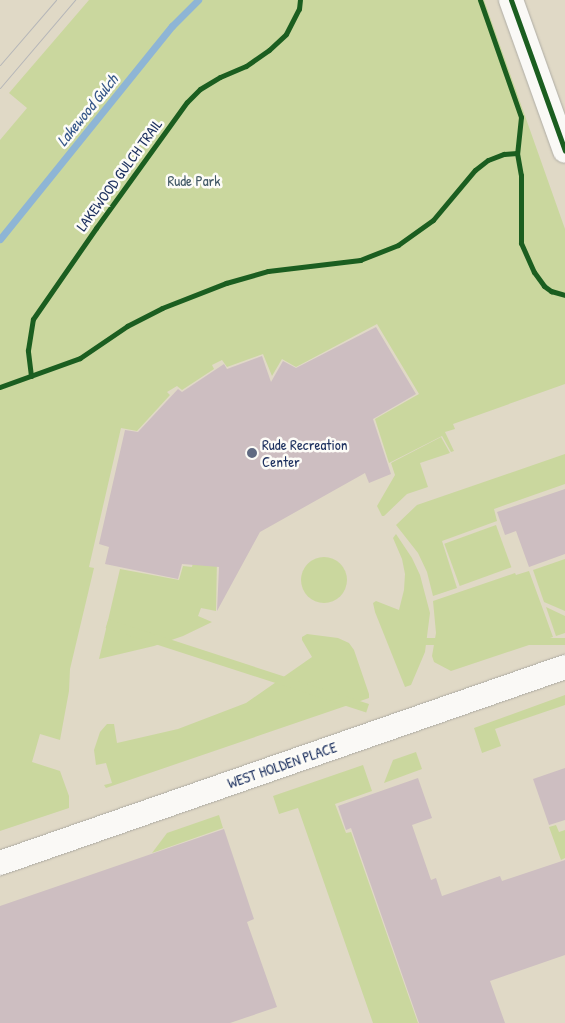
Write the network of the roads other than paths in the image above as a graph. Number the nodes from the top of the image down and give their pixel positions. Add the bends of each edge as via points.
1 (511, 0) edge
2 (565, 151) edge
3 (565, 667) edge
4 (0, 863) edge

1 - 2 street
3 - 4 street, WEST HOLDEN PLACE

